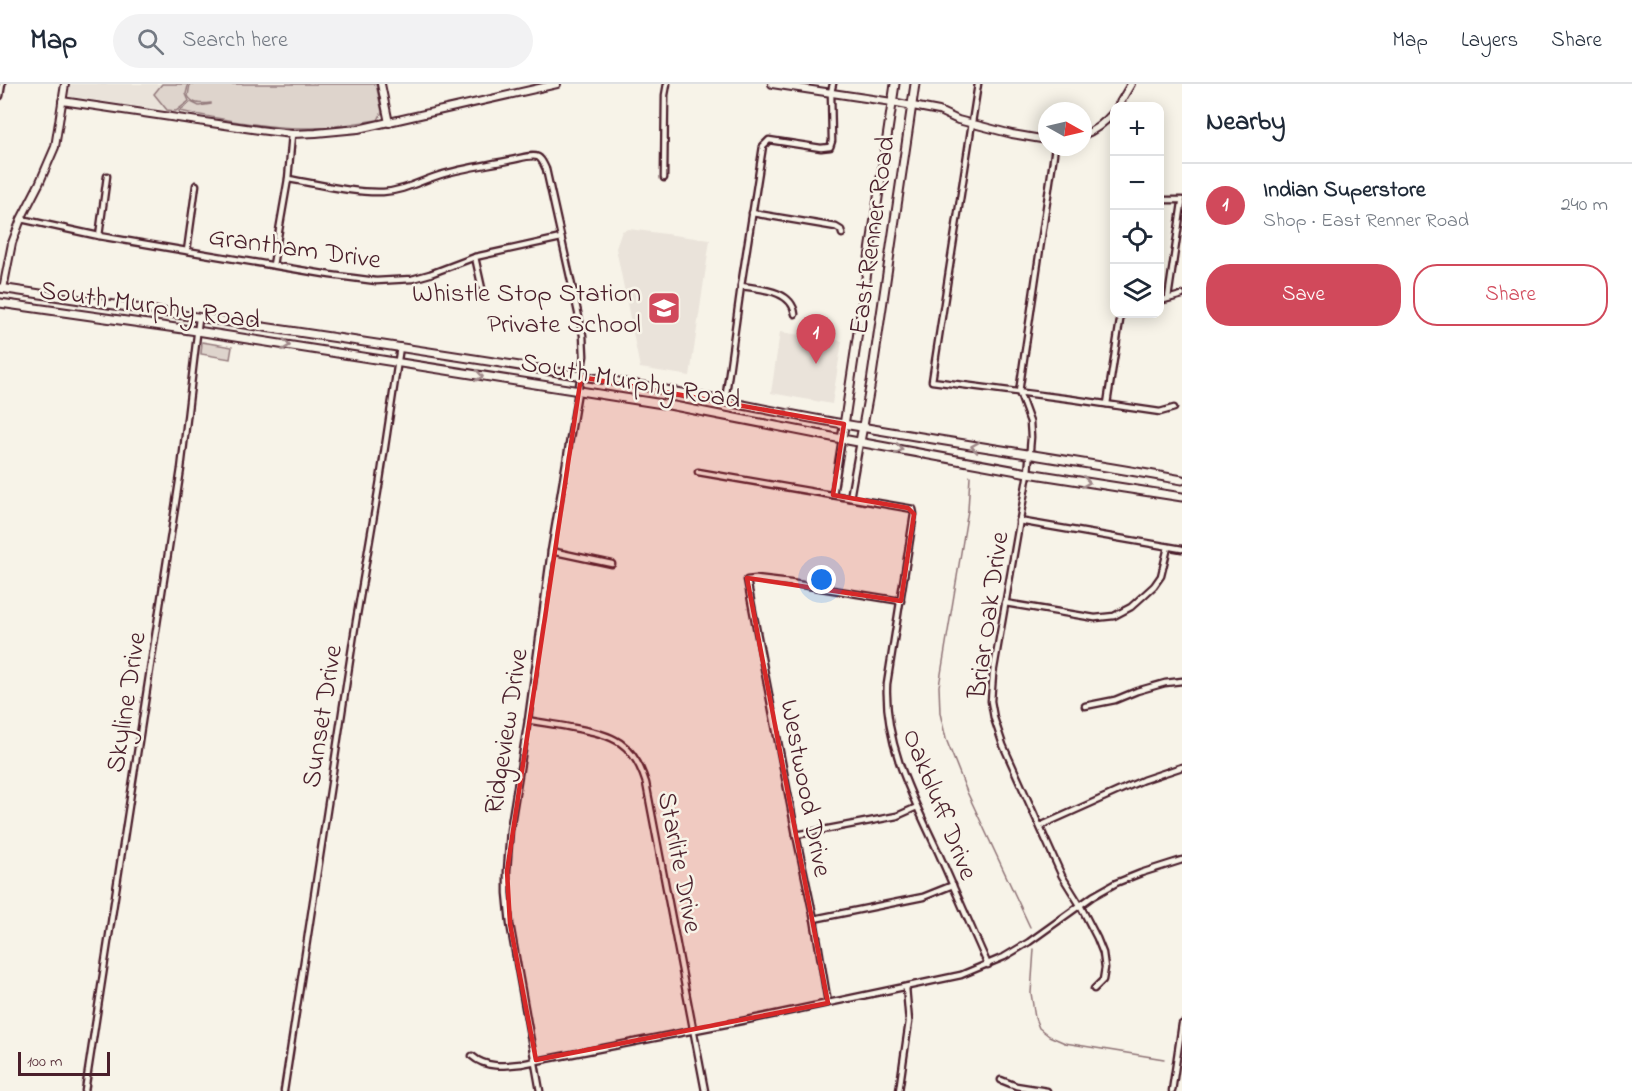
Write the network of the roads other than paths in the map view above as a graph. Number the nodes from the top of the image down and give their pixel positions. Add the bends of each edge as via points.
1 (2, 84) edge
2 (65, 84) edge
3 (381, 84) edge
4 (557, 84) edge
5 (667, 84) edge
6 (772, 84) edge
7 (833, 84) edge
8 (895, 84) edge
9 (915, 84) edge
10 (978, 84) edge
11 (1131, 84) edge
12 (831, 92) junction
13 (0, 96) edge
14 (62, 101) junction
15 (892, 102) junction
16 (1121, 102) edge
17 (912, 106) junction
18 (1110, 116) edge
19 (389, 123) junction
20 (972, 123) junction
21 (1092, 131) edge
22 (292, 134) junction
23 (1038, 138) edge
24 (1054, 156) edge
25 (107, 176) dead end
26 (664, 178) dead end
27 (288, 179) junction
28 (196, 185) dead end
29 (1164, 200) edge
30 (1182, 202) edge
31 (752, 213) junction
32 (21, 219) junction
33 (842, 234) dead end
34 (99, 236) junction
35 (561, 238) junction
36 (1176, 248) junction
37 (1182, 248) edge
38 (187, 251) junction
39 (476, 256) junction
40 (273, 265) junction
41 (741, 286) junction
42 (2, 288) edge
43 (483, 293) dead end
44 (1182, 295) edge
45 (1168, 298) junction
46 (1164, 300) edge
47 (0, 303) edge
48 (795, 314) dead end
49 (199, 318) junction
50 (1120, 318) edge
51 (197, 331) junction
52 (400, 347) junction
53 (397, 363) junction
54 (581, 376) junction
55 (578, 391) junction
56 (1019, 392) junction
57 (725, 401) junction
58 (1107, 404) junction
59 (1174, 408) dead end
60 (844, 424) junction
61 (862, 428) junction
62 (842, 439) junction
63 (860, 442) junction
64 (1030, 456) junction
65 (698, 472) dead end
66 (1028, 473) junction
67 (1182, 480) edge
68 (833, 495) junction
69 (1182, 497) edge
70 (850, 498) junction
71 (1020, 521) junction
72 (1168, 547) junction
73 (1182, 549) edge
74 (552, 551) junction
75 (612, 564) dead end
76 (900, 601) junction
77 (1005, 603) junction
78 (1182, 681) edge
79 (1085, 706) dead end
80 (528, 720) junction
81 (1182, 767) edge
82 (917, 807) junction
83 (1040, 826) junction
84 (796, 835) junction
85 (1182, 861) edge
86 (953, 885) junction
87 (1080, 905) junction
88 (814, 919) junction
89 (988, 965) junction
90 (906, 987) junction
91 (1094, 989) dead end
92 (828, 1003) junction
93 (1182, 1024) edge
94 (693, 1031) junction
95 (472, 1056) dead end
96 (536, 1060) junction
97 (1001, 1080) dead end
98 (85, 1091) edge
99 (284, 1091) edge
100 (540, 1091) edge
101 (705, 1091) edge
102 (899, 1091) edge
103 (1047, 1091) edge
104 (1172, 1091) edge

1 - 13 street
2 - 14 street
3 - 19 street
4 - 19 street
5 - 26 street
6 - 12 street
7 - 12 street
8 - 15 main road, East Renner Road
9 - 17 main road, East Renner Road
10 - 20 street
11 - 16 street
12 - 15 street
12 - 31 street via 830,147 769,140 763,146
14 - 22 street
14 - 32 street via 56,147
15 - 17 street
15 - 60 main road, East Renner Road
17 - 20 street
17 - 61 main road, East Renner Road
18 - 21 street
19 - 22 street
20 - 23 street
20 - 56 street via 932,381
22 - 27 street
24 - 56 street
25 - 34 street
27 - 35 street, Ridgeview Drive via 383,192 455,171 537,157 546,169
27 - 40 street
28 - 38 street
29 - 30 street
30 - 36 street
31 - 33 street via 836,227
31 - 41 street
32 - 34 street, Grantham Drive
32 - 42 street
34 - 38 street, Grantham Drive
35 - 39 street, Grantham Drive
35 - 54 street, Ridgeview Drive via 584,335
36 - 37 street
36 - 45 street
38 - 40 street, Grantham Drive
39 - 40 street, Grantham Drive via 430,274 394,281
39 - 43 street
41 - 48 street via 781,295 791,302
41 - 57 street
42 - 47 street
42 - 49 main road, South Murphy Road
44 - 45 street
45 - 46 street
47 - 51 main road, South Murphy Road
49 - 51 street, Skyline Drive
49 - 52 main road, South Murphy Road
50 - 58 street
51 -> 53 main road, South Murphy Road
51 - 98 street, Skyline Drive via 181,470
52 - 53 street, Sunset Drive
52 - 54 main road, South Murphy Road
53 -> 55 main road, South Murphy Road
53 - 99 street, Sunset Drive
54 - 55 street, Ridgeview Drive
54 - 57 main road, South Murphy Road
55 - 62 main road, South Murphy Road
55 - 74 street, Ridgeview Drive
56 - 58 street
56 - 64 street, Briar Oak Drive via 1030,422
60 -> 57 main road, South Murphy Road
58 - 59 street via 1160,412
60 - 61 main road, South Murphy Road
60 - 62 main road, East Renner Road
61 - 63 main road, East Renner Road
64 -> 61 main road, South Murphy Road
62 - 63 main road, South Murphy Road
62 - 68 street, East Renner Road
63 -> 66 main road, South Murphy Road
63 - 70 street, East Renner Road
64 - 66 street, Briar Oak Drive
64 - 67 main road, South Murphy Road
65 - 68 street
66 -> 69 main road, South Murphy Road
66 - 71 street, Briar Oak Drive
68 - 70 street
70 - 76 street, Oakbluff Drive via 913,509
71 - 72 street
71 - 77 street, Briar Oak Drive
72 - 73 street
72 - 77 street via 1161,576 1154,586 1114,616 1095,618
74 - 75 street
74 - 80 street, Ridgeview Drive
76 - 82 street, Oakbluff Drive via 888,671 887,713 894,748
76 - 84 street, Westwood Drive via 747,580
77 - 83 street, Briar Oak Drive via 991,701 1004,745
78 - 79 street
80 - 94 street, Starlite Drive via 606,735 621,743 642,770
80 - 96 street, Ridgeview Drive via 510,830 507,893
81 - 83 street
82 - 84 street via 897,816
82 - 86 street, Oakbluff Drive
83 - 87 street, Briar Oak Drive
84 - 88 street, Westwood Drive
85 - 87 street via 1116,883
86 - 88 street via 923,897
86 - 89 street, Oakbluff Drive
87 - 89 street via 1029,942
87 - 91 street, Briar Oak Drive via 1103,953 1103,980
88 - 92 street, Westwood Drive
89 - 90 street
90 - 92 street
90 - 102 street via 909,1022
92 - 94 street
93 - 104 street
94 - 96 street
94 - 101 street, Starlite Drive
95 - 96 street via 488,1065
96 - 100 street, Ridgeview Drive
97 - 103 street

